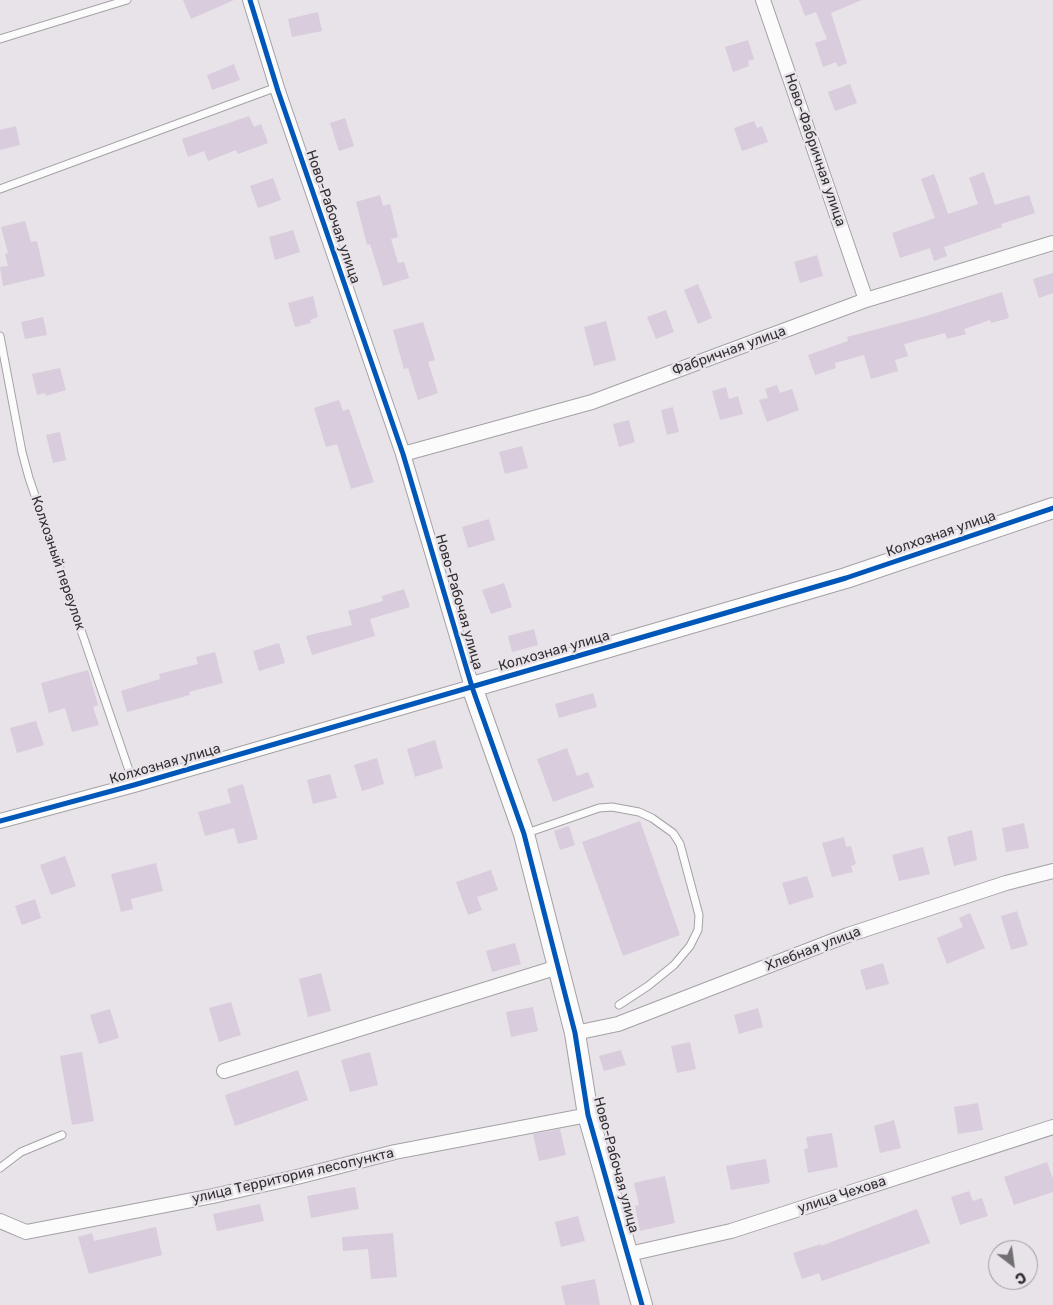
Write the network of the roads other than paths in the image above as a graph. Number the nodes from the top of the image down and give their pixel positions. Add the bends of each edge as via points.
1 (126, 0) edge
2 (250, 0) edge
3 (763, 0) edge
4 (0, 39) edge
5 (277, 87) junction
6 (0, 189) edge
7 (1053, 243) edge
8 (866, 300) junction
9 (0, 336) edge
10 (403, 454) junction
11 (1053, 508) edge
12 (472, 687) junction
13 (134, 785) junction
14 (0, 821) edge
15 (524, 834) junction
16 (1053, 870) edge
17 (558, 967) junction
18 (618, 1004) dead end
19 (575, 1033) junction
20 (224, 1070) dead end
21 (588, 1115) junction
22 (1053, 1127) edge
23 (62, 1135) dead end
24 (0, 1168) edge
25 (0, 1221) edge
26 (629, 1254) junction
27 (642, 1305) edge

1 - 4 lane
2 - 5 street, Ново-Рабочая улица
3 - 8 street, Ново-Фабричная улица
5 - 6 lane
5 - 10 street, Ново-Рабочая улица
7 - 8 street, Фабричная улица
8 - 10 street, Фабричная улица via 592,402
9 - 13 lane, Колхозный переулок via 29,478
10 - 12 street, Ново-Рабочая улица
11 - 12 street, Колхозная улица via 846,578
12 - 13 street, Колхозная улица
12 - 15 street, Ново-Рабочая улица
13 - 14 street, Колхозная улица
15 - 17 street, Ново-Рабочая улица
15 - 18 lane via 599,808 612,807 652,818 672,833 680,844 699,915 698,930 674,965
16 - 19 street, Хлебная улица via 848,935 618,1024
17 - 19 street, Ново-Рабочая улица
17 - 20 street
19 - 21 street, Ново-Рабочая улица
21 - 25 street, улица Территория лесопункта via 395,1152 250,1188 26,1232
21 - 26 street, Ново-Рабочая улица
22 - 26 street, улица Чехова via 730,1231
23 - 24 lane via 21,1152
26 - 27 street, Ново-Рабочая улица

